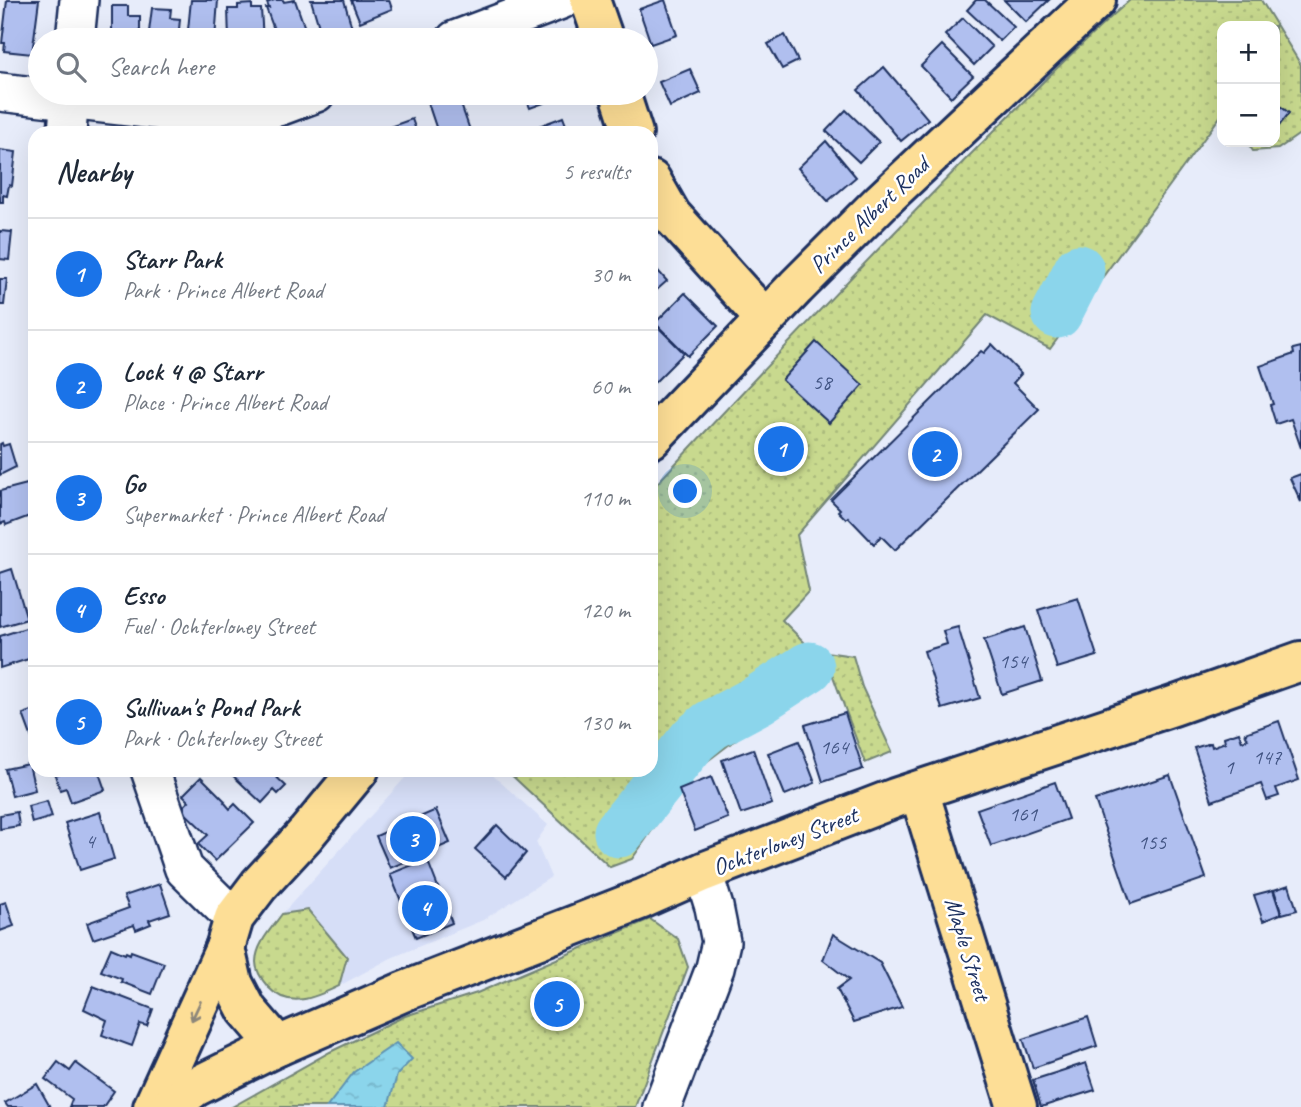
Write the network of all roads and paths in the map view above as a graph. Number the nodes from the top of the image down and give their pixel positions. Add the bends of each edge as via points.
1 (79, 0) edge
2 (561, 0) edge
3 (590, 0) edge
4 (1096, 0) edge
5 (76, 28) edge
6 (486, 28) edge
7 (600, 28) edge
8 (0, 92) edge
9 (28, 98) edge
10 (284, 105) edge
11 (624, 105) edge
12 (69, 108) edge
13 (631, 126) edge
14 (658, 192) edge
15 (765, 319) junction
16 (658, 432) edge
17 (1301, 661) edge
18 (152, 777) edge
19 (353, 777) edge
20 (919, 791) junction
21 (703, 872) junction
22 (229, 933) junction
23 (278, 1046) junction
24 (153, 1107) edge
25 (169, 1107) edge
26 (662, 1107) edge
27 (1017, 1107) edge

1 - 5 street
2 - 6 street
3 - 7 main road
4 - 15 main road, Prince Albert Road via 882,201
8 - 9 street
10 - 12 street via 247,115 207,116
11 - 13 main road
14 - 15 main road via 671,215
15 - 16 main road, Prince Albert Road
17 - 20 main road, Ochterloney Street
18 - 22 street via 184,869
19 - 22 main road via 259,885
20 - 21 main road, Ochterloney Street
20 - 27 main road, Maple Street
21 - 23 main road, Ochterloney Street
21 - 26 street via 721,942
22 - 23 main road via 233,984 247,1010
22 -> 24 main road
23 - 25 main road via 195,1087

